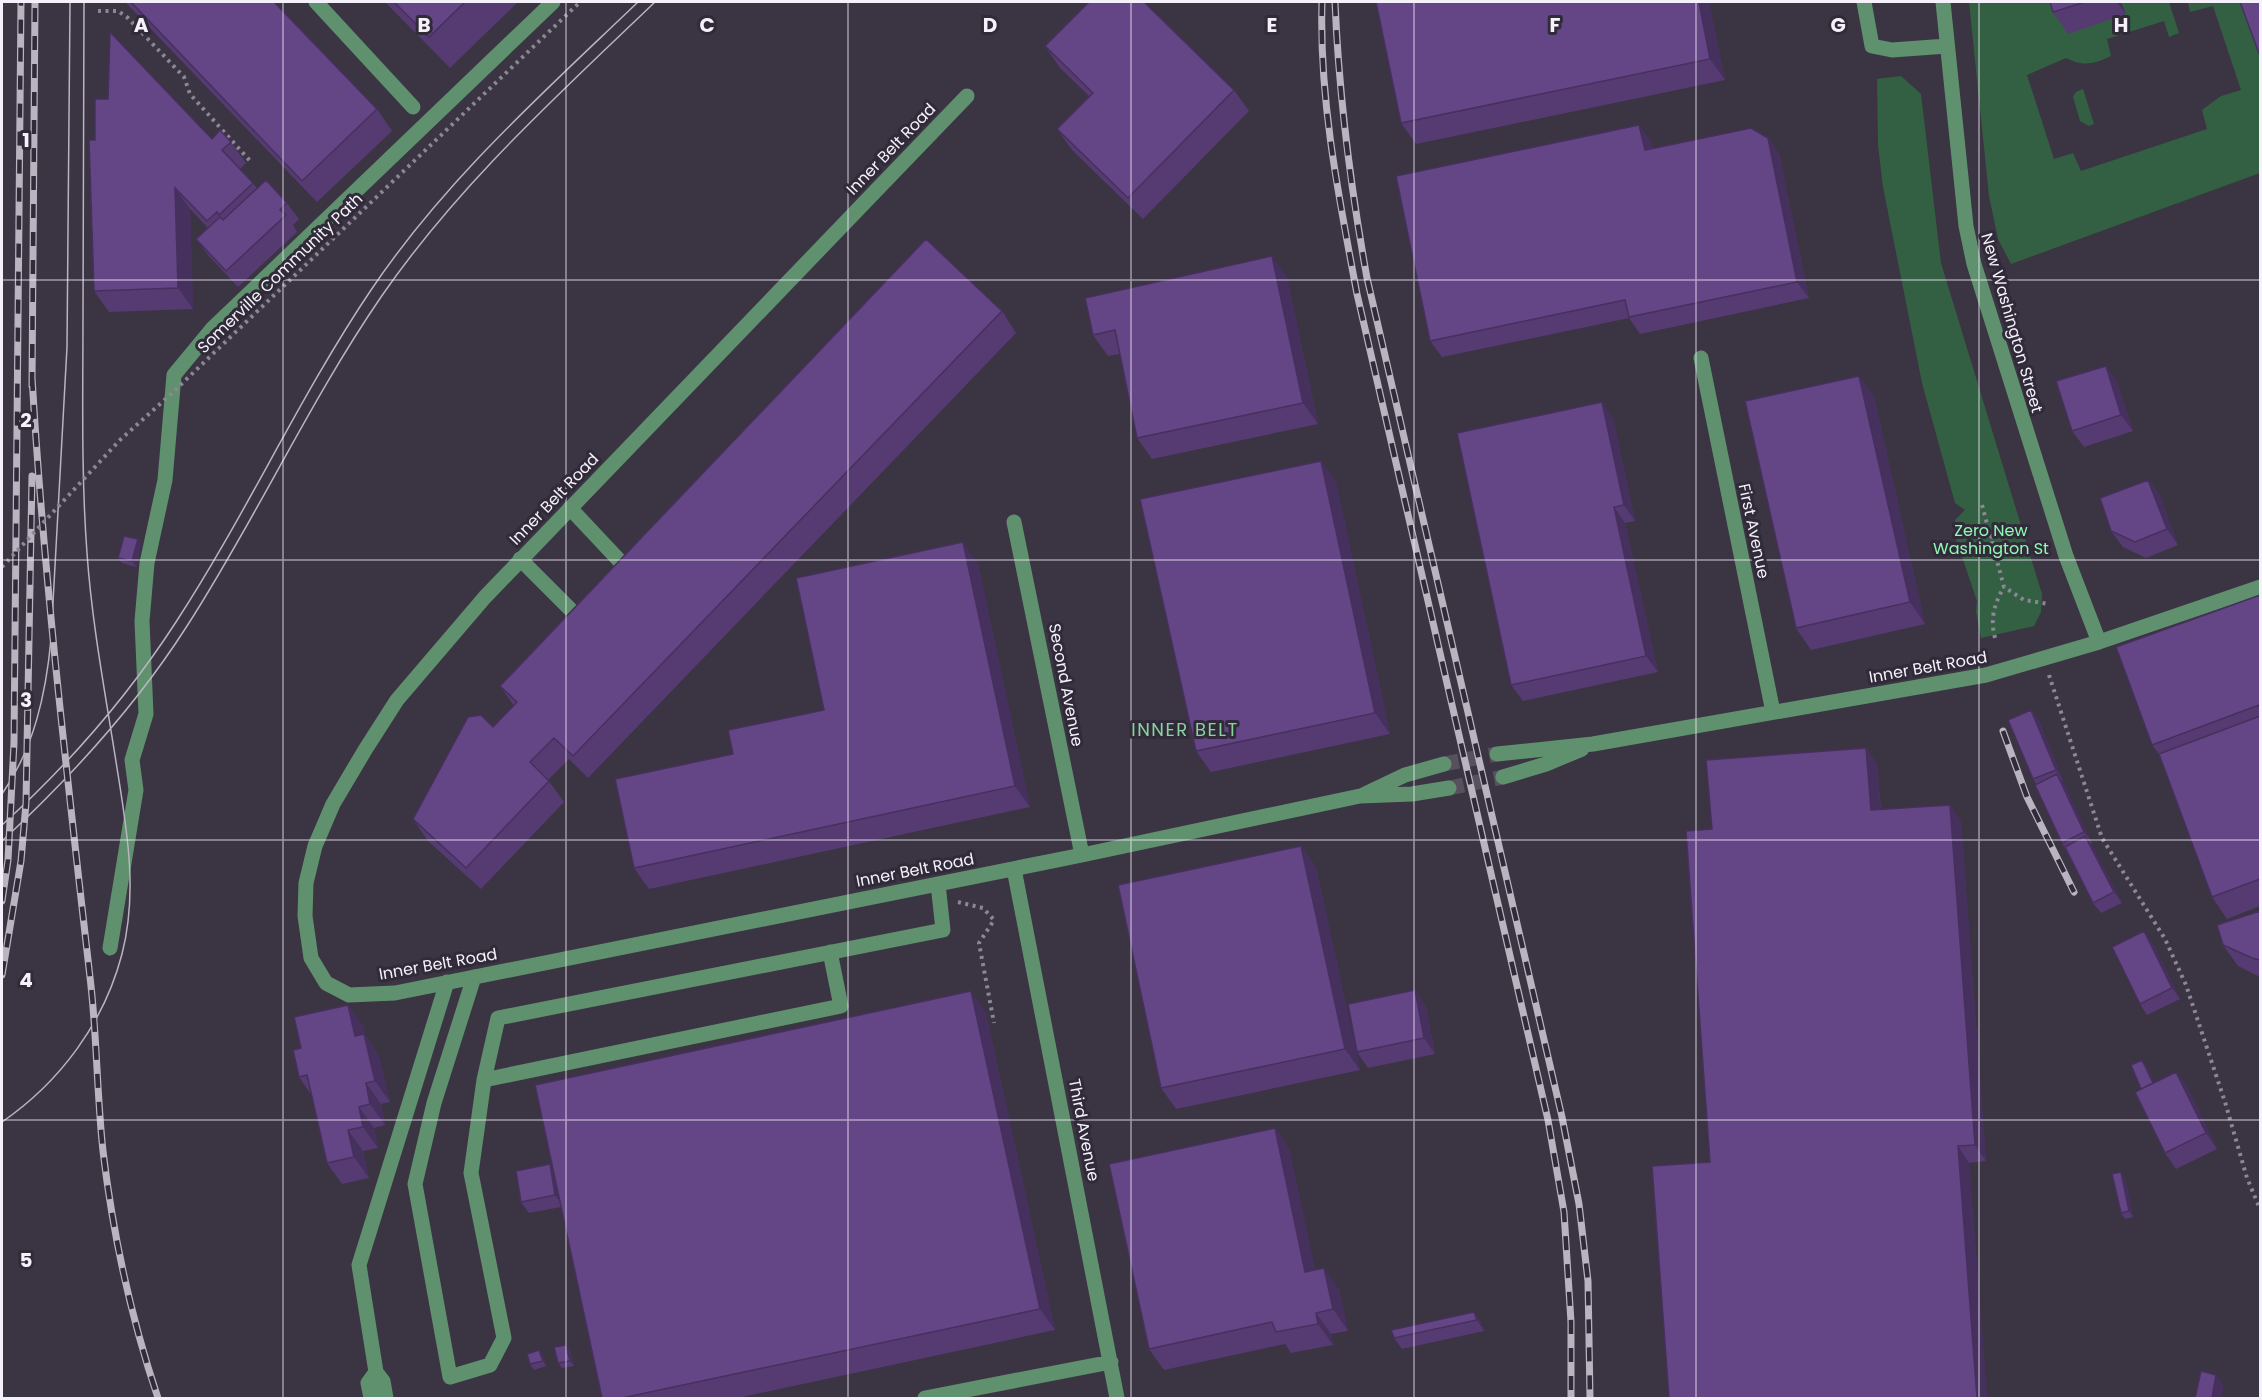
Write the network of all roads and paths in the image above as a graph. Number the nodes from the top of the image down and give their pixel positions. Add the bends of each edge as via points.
1 (316, 2) edge
2 (553, 2) edge
3 (580, 2) edge
4 (1864, 2) edge
5 (1943, 2) edge
6 (98, 10) dead end
7 (1947, 46) junction
8 (968, 96) dead end
9 (413, 107) dead end
10 (250, 162) dead end
11 (1701, 358) dead end
12 (1982, 506) dead end
13 (570, 508) junction
14 (1014, 522) dead end
15 (2030, 526) dead end
16 (1990, 537) junction
17 (520, 559) junction
18 (2, 567) edge
19 (624, 580) edge
20 (2004, 587) junction
21 (2260, 587) edge
22 (2049, 604) dead end
23 (599, 605) edge
24 (1995, 638) dead end
25 (2099, 642) junction
26 (2045, 660) junction
27 (1773, 712) junction
28 (1593, 744) junction
29 (1497, 754) tunnel mouth
30 (1444, 764) tunnel mouth
31 (1503, 777) tunnel mouth
32 (1449, 788) tunnel mouth
33 (1360, 796) junction
34 (1082, 855) junction
35 (1014, 869) junction
36 (946, 882) junction
37 (110, 948) dead end
38 (830, 952) junction
39 (474, 977) junction
40 (447, 982) junction
41 (994, 1023) dead end
42 (484, 1080) junction
43 (2260, 1209) edge
44 (1111, 1362) junction
45 (376, 1372) junction
46 (371, 1398) edge
47 (386, 1398) edge
48 (925, 1398) edge
49 (1117, 1398) edge

1 - 9 street
2 - 37 street via 212,329 174,375 165,480 147,563 142,621 146,714 132,760 136,790
3 - 18 path, Somerville Community Path, bridge via 120,440
4 - 7 street via 1872,46 1892,50
5 - 7 street, New Washington Street
6 - 10 path via 118,11 128,18 184,77 190,94
7 - 25 street, New Washington Street via 1966,226 1974,264 2066,556
8 - 13 street, Inner Belt Road
11 - 27 street, First Avenue
12 - 16 path
13 - 17 street, Inner Belt Road
13 - 19 street via 632,572
14 - 34 street, Second Avenue
15 - 16 path
16 - 20 path
17 - 23 street via 582,621
17 - 40 street, Inner Belt Road via 397,700 333,804 315,846 306,883 305,916 311,958 326,983 350,995 395,993
20 - 22 path via 2024,600
20 - 24 path via 1993,612
21 - 25 street, Inner Belt Road
25 - 26 street, Inner Belt Road
26 - 27 street, Inner Belt Road via 1955,681
26 - 43 path via 2102,838 2165,939 2186,985
27 - 28 street, Inner Belt Road
28 - 29 street, Inner Belt Road
28 - 31 street, Inner Belt Road
30 - 33 street, Inner Belt Road via 1405,775
32 - 33 street, Inner Belt Road
33 - 34 street, Inner Belt Road
34 - 35 street, Inner Belt Road
35 - 36 street, Inner Belt Road
35 - 44 street, Third Avenue
36 - 38 street via 943,930
36 - 39 street, Inner Belt Road
36 - 41 path via 958,903 983,908 994,920 980,943
38 - 42 street via 498,1018
38 - 42 street via 841,1006
39 - 40 street, Inner Belt Road
39 - 42 street via 434,1103 416,1184 450,1377 490,1365 504,1338 471,1173
40 - 45 street via 359,1265
44 - 48 street
44 - 49 street, Third Avenue
45 - 46 street via 368,1383
45 - 47 street

